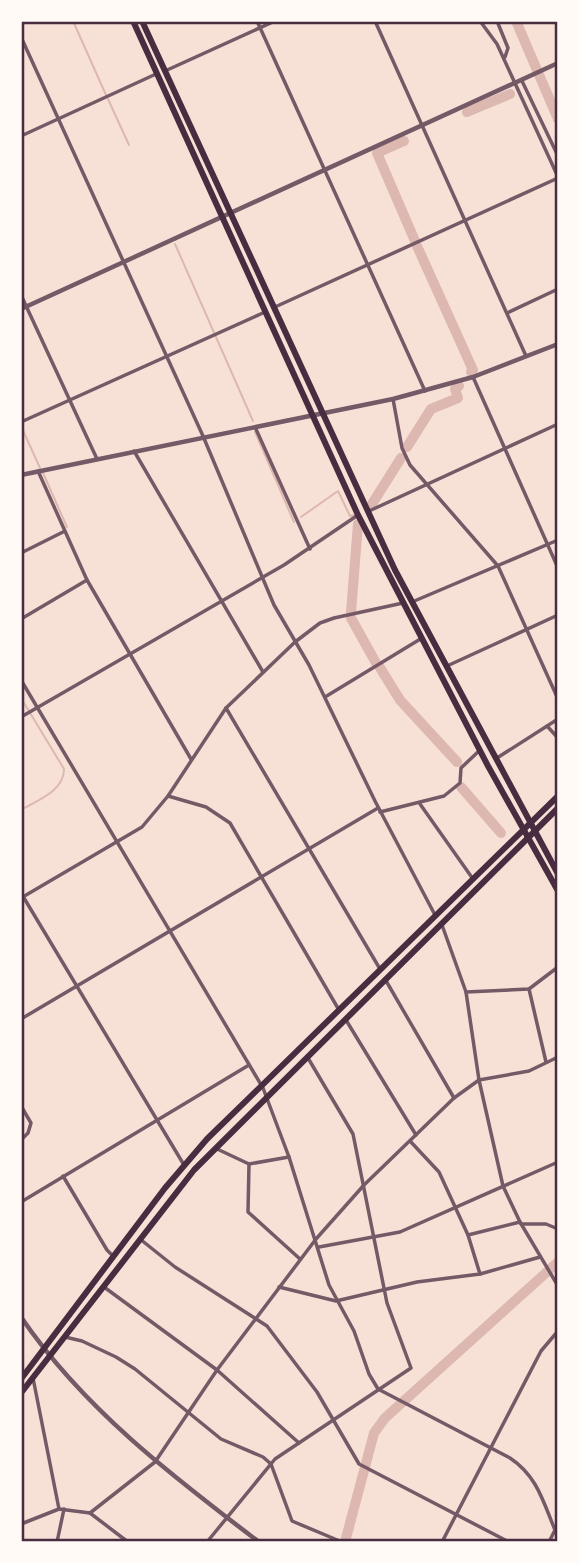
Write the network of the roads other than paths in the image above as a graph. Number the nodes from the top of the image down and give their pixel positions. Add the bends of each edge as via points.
1 (133, 21) edge
2 (142, 21) edge
3 (257, 21) edge
4 (275, 21) edge
5 (375, 21) edge
6 (480, 21) edge
7 (497, 21) edge
8 (260, 28) junction
9 (21, 37) edge
10 (505, 59) junction
11 (558, 63) edge
12 (161, 72) junction
13 (522, 81) junction
14 (516, 83) junction
15 (59, 118) junction
16 (422, 126) junction
17 (21, 136) edge
18 (558, 156) edge
19 (325, 170) junction
20 (558, 177) edge
21 (230, 214) junction
22 (222, 217) junction
23 (465, 220) junction
24 (125, 261) junction
25 (368, 266) junction
26 (558, 289) edge
27 (21, 295) edge
28 (24, 307) edge
29 (269, 310) junction
30 (507, 313) junction
31 (558, 344) edge
32 (167, 356) junction
33 (526, 356) junction
34 (473, 377) junction
35 (425, 391) junction
36 (393, 399) junction
37 (69, 401) junction
38 (320, 412) junction
39 (312, 416) junction
40 (21, 422) edge
41 (558, 424) edge
42 (254, 426) junction
43 (203, 436) junction
44 (505, 449) junction
45 (134, 451) junction
46 (97, 459) junction
47 (41, 470) junction
48 (21, 475) edge
49 (426, 484) junction
50 (367, 512) junction
51 (358, 514) junction
52 (63, 531) junction
53 (558, 540) edge
54 (548, 545) junction
55 (310, 549) junction
56 (21, 553) edge
57 (498, 566) junction
58 (558, 568) edge
59 (262, 577) junction
60 (87, 580) junction
61 (221, 600) junction
62 (412, 602) junction
63 (403, 603) junction
64 (558, 615) edge
65 (21, 619) edge
66 (527, 629) junction
67 (422, 638) junction
68 (295, 642) junction
69 (130, 653) junction
70 (447, 666) junction
71 (263, 671) junction
72 (21, 680) edge
73 (325, 697) junction
74 (558, 699) edge
75 (226, 708) junction
76 (36, 709) junction
77 (21, 717) edge
78 (558, 719) edge
79 (547, 726) junction
80 (558, 738) edge
81 (481, 750) junction
82 (191, 759) junction
83 (495, 760) junction
84 (168, 796) junction
85 (558, 796) edge
86 (420, 804) junction
87 (558, 809) edge
88 (379, 810) junction
89 (529, 830) junction
90 (115, 842) junction
91 (309, 849) junction
92 (558, 874) edge
93 (261, 877) junction
94 (472, 879) junction
95 (558, 891) edge
96 (22, 896) edge
97 (436, 916) junction
98 (441, 924) junction
99 (169, 932) junction
100 (558, 967) edge
101 (381, 971) junction
102 (385, 979) junction
103 (76, 987) junction
104 (529, 989) junction
105 (466, 992) junction
106 (340, 1011) junction
107 (345, 1018) junction
108 (21, 1019) edge
109 (307, 1056) junction
110 (558, 1057) edge
111 (546, 1063) junction
112 (249, 1065) junction
113 (479, 1080) junction
114 (263, 1087) junction
115 (267, 1097) junction
116 (454, 1098) junction
117 (21, 1106) edge
118 (155, 1121) junction
119 (416, 1135) junction
120 (21, 1140) edge
121 (410, 1141) junction
122 (214, 1148) junction
123 (289, 1157) junction
124 (558, 1162) edge
125 (249, 1164) junction
126 (184, 1165) junction
127 (63, 1176) junction
128 (364, 1185) junction
129 (503, 1186) junction
130 (21, 1202) edge
131 (455, 1208) junction
132 (521, 1223) junction
133 (558, 1229) edge
134 (468, 1235) junction
135 (373, 1237) junction
136 (139, 1238) junction
137 (316, 1239) junction
138 (318, 1247) junction
139 (113, 1256) junction
140 (540, 1257) junction
141 (300, 1259) junction
142 (480, 1274) junction
143 (558, 1286) edge
144 (104, 1287) junction
145 (279, 1287) junction
146 (383, 1289) junction
147 (335, 1301) junction
148 (21, 1317) edge
149 (256, 1317) junction
150 (558, 1331) edge
151 (65, 1337) junction
152 (45, 1348) junction
153 (52, 1356) junction
154 (217, 1370) junction
155 (33, 1378) junction
156 (21, 1379) edge
157 (378, 1389) junction
158 (21, 1393) edge
159 (190, 1412) junction
160 (334, 1420) junction
161 (299, 1443) junction
162 (490, 1448) junction
163 (155, 1462) junction
164 (271, 1464) junction
165 (62, 1509) junction
166 (90, 1513) junction
167 (558, 1514) edge
168 (456, 1516) junction
169 (226, 1517) junction
170 (551, 1517) junction
171 (21, 1524) edge
172 (336, 1541) edge
173 (57, 1542) edge
174 (128, 1542) edge
175 (207, 1542) edge
176 (259, 1542) edge
177 (442, 1542) edge
178 (509, 1542) edge
179 (549, 1542) edge

1 - 12 main road
2 - 12 main road
3 - 8 street
4 - 8 street
5 - 16 street
6 - 10 street
7 - 10 street via 508,48
8 - 12 street
8 - 19 street
9 - 15 street
10 - 14 street
11 - 13 street
12 - 15 street
12 - 21 main road
12 - 22 main road
13 - 14 street
13 - 18 street
14 - 16 street
14 - 20 street
15 - 17 street
15 - 24 street
16 - 19 street
16 - 23 street
19 - 21 street
19 - 25 street
20 - 23 street
21 - 22 street
21 - 29 main road
22 - 24 street
22 - 29 main road
23 - 25 street
23 - 30 street
24 - 28 street
24 - 32 street
25 - 29 street
25 - 35 street
26 - 30 street
27 - 28 street
28 - 37 street
29 - 32 street
29 - 38 main road
29 - 39 main road
30 - 33 street
31 - 33 street
32 - 37 street
32 - 43 street
33 - 34 street
34 - 35 street
34 - 44 street
35 - 36 street
36 - 38 street
36 - 49 street via 402,448
37 - 40 street
37 - 46 street
38 - 39 street
38 - 50 main road
39 - 42 street
39 - 51 main road
41 - 44 street
42 - 43 street
42 - 55 street
43 - 45 street
43 - 59 street
44 - 49 street
44 - 54 street
45 - 46 street
45 - 61 street
46 - 47 street
47 - 48 street
47 - 52 street
49 - 50 street
49 - 57 street
50 - 62 main road
51 - 55 street
51 - 63 main road
52 - 56 street
52 - 60 street
53 - 54 street
54 - 57 street
54 - 58 street
55 - 59 street
57 - 62 street
57 - 66 street
59 - 61 street
59 - 68 street
60 - 65 street
60 - 69 street
61 - 69 street
61 - 71 street
62 - 70 main road
63 - 67 main road
63 - 68 street via 320,623
64 - 66 street
66 - 70 street
66 - 74 street
67 - 73 street
67 - 81 main road
68 - 71 street
68 - 73 street
69 - 76 street
69 - 82 street
70 - 83 main road
71 - 75 street
72 - 76 street
73 - 88 street
75 - 82 street
75 - 91 street
76 - 77 street
76 - 90 street
78 - 79 street
79 - 80 street
79 - 83 street
81 - 86 street via 461,768 456,787
81 - 89 main road
82 - 84 street
83 - 89 main road
84 - 90 street via 142,827
84 - 93 street via 219,813
85 - 89 main road
86 - 88 street
86 - 94 street
87 - 89 main road
88 - 91 street
88 - 97 street
89 - 92 main road
89 - 94 main road
89 - 95 main road
89 - 98 main road
90 - 96 street
90 - 99 street
91 - 93 street
91 - 101 street
93 - 99 street
93 - 106 street
94 - 97 main road
96 - 103 street
97 - 101 main road
98 - 102 main road
98 - 105 street
99 - 103 street
99 - 112 street
100 - 104 street
101 - 106 main road
102 - 107 main road
102 - 116 street
103 - 108 street
103 - 118 street
104 - 105 street
104 - 111 street
105 - 113 street
106 - 114 main road
107 - 109 main road
107 - 119 street
109 - 115 main road
109 - 128 street via 353,1134
110 - 111 street
111 - 113 street via 517,1074
112 - 114 street
112 - 118 street
113 - 116 street
113 - 129 street
114 - 115 street
114 - 126 main road
115 - 122 main road
115 - 123 street
116 - 119 street
117 - 120 street via 31,1123
118 - 126 street
118 - 127 street
119 - 121 street
121 - 128 street
121 - 131 street via 439,1172
122 - 125 street
122 - 136 main road
123 - 125 street
123 - 137 street
124 - 129 street
125 - 141 street via 248,1212
126 - 139 main road
127 - 130 street
127 - 139 street
128 - 135 street
128 - 137 street
129 - 131 street
129 - 132 street
131 - 134 street
131 - 135 street via 400,1232
132 - 133 street
132 - 134 street
132 - 140 street
134 - 142 street
135 - 138 street
135 - 146 street
136 - 144 main road
136 - 149 street via 175,1267
137 - 138 street
137 - 141 street
138 - 147 street
139 - 152 main road
140 - 142 street
140 - 143 street
141 - 145 street
142 - 146 street
144 - 151 main road
144 - 154 street
145 - 147 street
145 - 149 street
146 - 147 street
146 - 157 street via 411,1368
147 - 157 street via 354,1331
148 - 152 street
149 - 154 street
149 - 160 street via 286,1348
150 - 162 street via 541,1351
151 - 153 main road
151 - 159 street via 116,1357
152 - 153 street
152 - 156 main road
153 - 155 main road
153 - 163 street
154 - 159 street
154 - 161 street
155 - 158 main road
155 - 165 street
157 - 160 street
157 - 162 street
159 - 163 street
159 - 164 street via 220,1439
160 - 161 street
160 - 168 street via 359,1464
161 - 164 street
162 - 168 street
162 - 170 street via 526,1470
163 - 166 street
163 - 169 street
164 - 169 street
164 - 172 street via 292,1521
165 - 166 street
165 - 171 street
165 - 173 street
166 - 174 street
167 - 170 street
168 - 177 street
168 - 178 street
169 - 175 street
169 - 176 street
170 - 179 street via 555,1530

